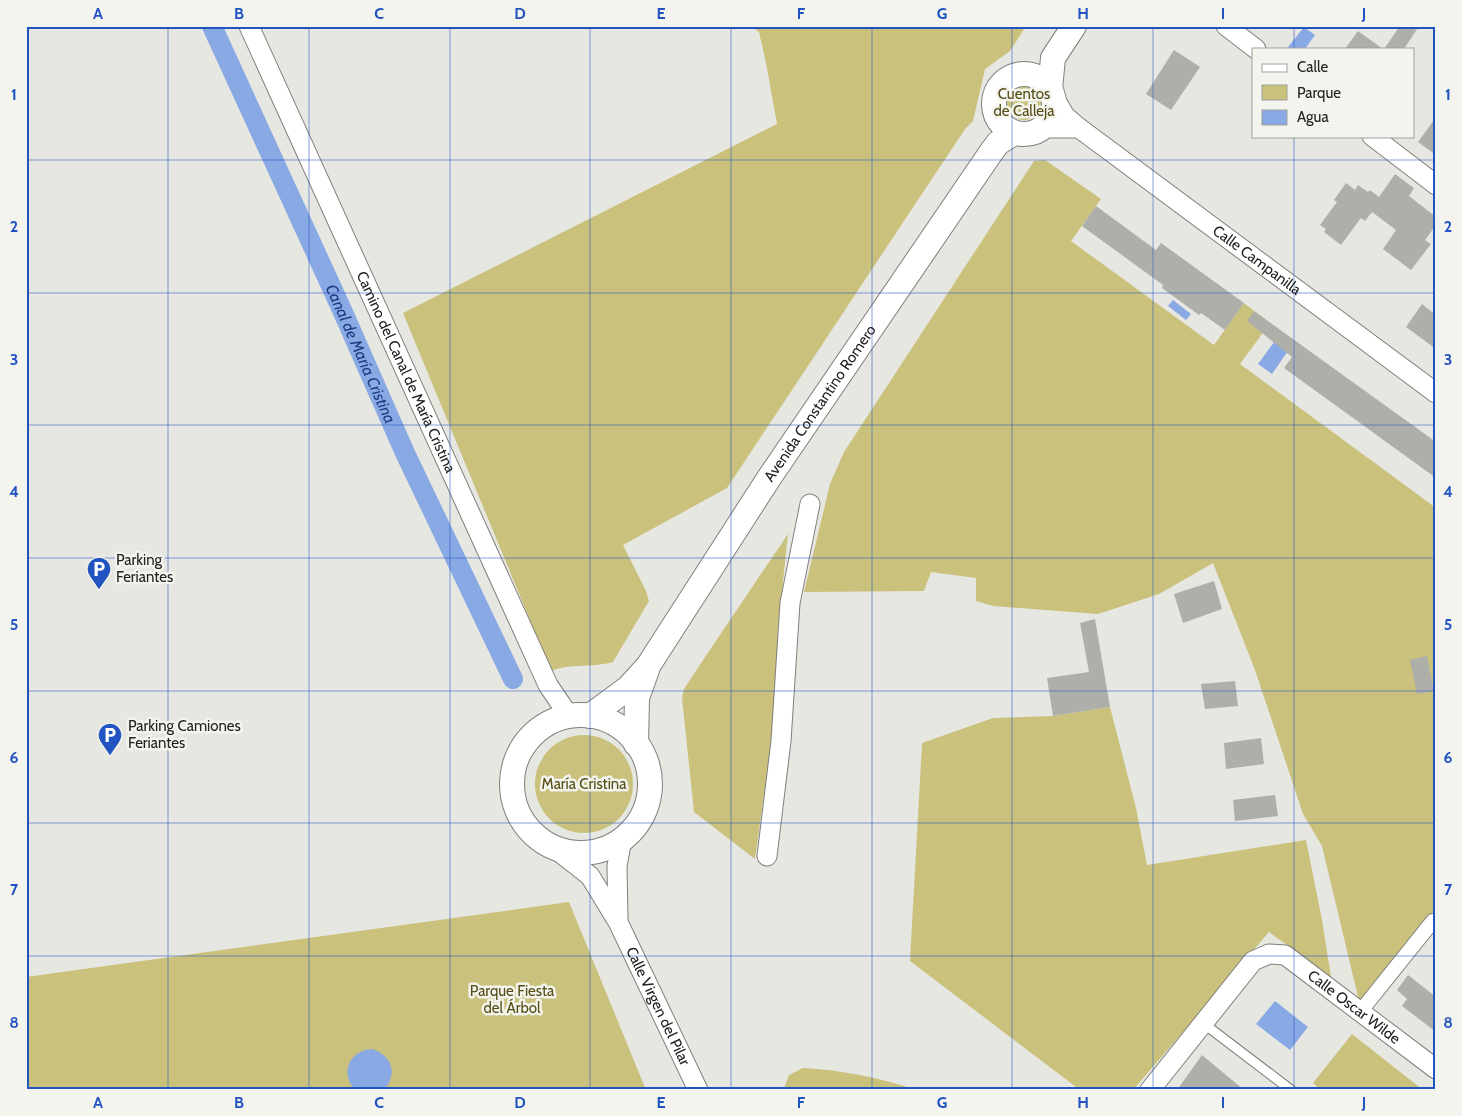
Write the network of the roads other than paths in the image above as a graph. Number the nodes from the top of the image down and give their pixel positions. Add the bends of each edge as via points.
1 (249, 26) edge
2 (1074, 26) edge
3 (1226, 26) edge
4 (1255, 48) edge
5 (1053, 58) junction
6 (1028, 73) junction
7 (1052, 93) junction
8 (1042, 128) junction
9 (1079, 128) junction
10 (1003, 132) junction
11 (1375, 138) edge
12 (1436, 185) edge
13 (1436, 393) edge
14 (810, 504) dead end
15 (648, 666) junction
16 (580, 716) junction
17 (636, 744) junction
18 (622, 839) junction
19 (553, 847) junction
20 (767, 856) dead end
21 (618, 922) junction
22 (1434, 922) edge
23 (1360, 1012) junction
24 (1203, 1023) junction
25 (1436, 1069) edge
26 (692, 1084) edge
27 (1150, 1090) edge
28 (1291, 1090) edge

1 - 16 street, Camino del Canal de María Cristina via 548,685
2 - 5 street
3 - 4 street
5 - 6 street
5 - 7 street
6 - 7 street via 1045,81
6 - 10 street via 1008,77 995,93 993,103
7 - 8 street via 1053,111
7 - 9 street, Calle Campanilla via 1065,116
8 - 9 street
8 - 10 street via 1032,133
9 - 13 street, Calle Campanilla
10 - 15 street, Avenida Constantino Romero via 769,478
11 - 12 street
14 - 20 street via 790,603 781,741
15 - 16 street, Avenida Constantino Romero via 628,688
15 - 17 street, Avenida Constantino Romero via 638,698
16 - 17 street via 598,717 616,724
16 - 19 street via 549,723 531,736 519,754 513,775 514,797 521,818 535,835
17 - 18 street via 650,774 649,796 642,817
18 - 19 street via 601,850 585,853
18 - 21 street, Calle Virgen del Pilar via 617,866
19 - 21 street, Calle Virgen del Pilar via 590,876
21 - 26 street, Calle Virgen del Pilar
22 - 23 street
23 - 24 street, Calle Oscar Wilde via 1285,955 1269,954 1253,961
23 - 25 street, Calle Oscar Wilde
24 - 27 street
24 - 28 lane

